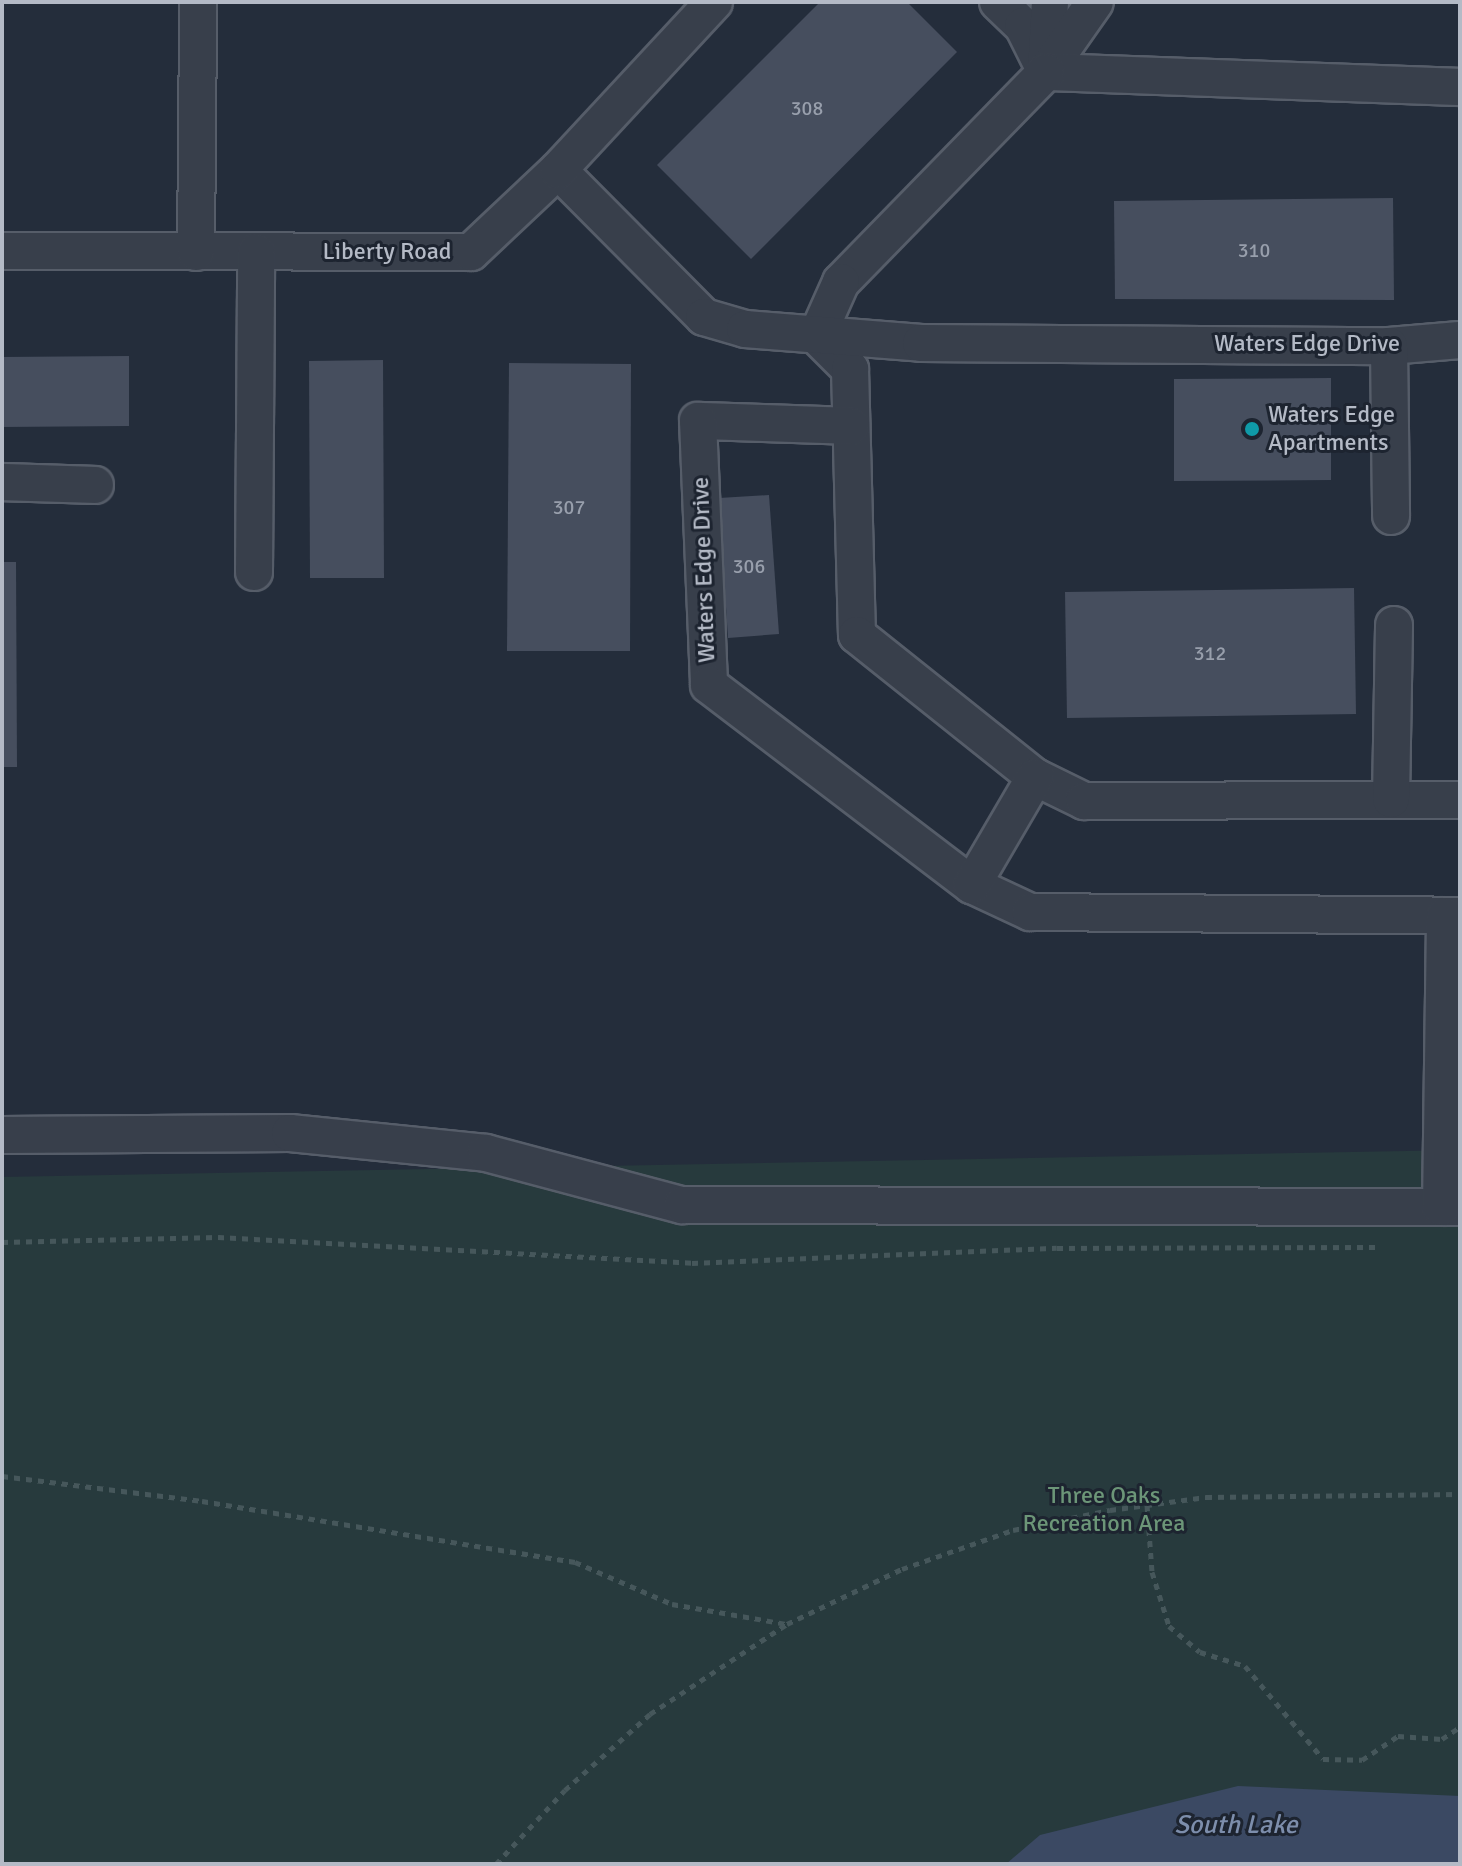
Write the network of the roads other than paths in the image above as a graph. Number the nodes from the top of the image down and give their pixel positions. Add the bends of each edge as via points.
1 (198, 2) edge
2 (714, 2) edge
3 (998, 2) edge
4 (1050, 2) edge
5 (1095, 2) edge
6 (1046, 72) junction
7 (1460, 87) edge
8 (558, 170) junction
9 (2, 251) edge
10 (196, 252) junction
11 (256, 252) junction
12 (817, 336) junction
13 (1460, 340) edge
14 (1389, 346) junction
15 (851, 426) junction
16 (2, 482) edge
17 (95, 485) dead end
18 (1391, 516) dead end
19 (254, 572) dead end
20 (1394, 625) dead end
21 (1035, 777) junction
22 (1391, 799) junction
23 (1460, 800) edge
24 (972, 885) junction
25 (1452, 916) edge
26 (2, 1135) edge
27 (1451, 1207) edge

1 - 10 street
2 - 8 street, Liberty Road
3 - 6 street via 1023,26
4 - 6 street
5 - 6 street
6 - 7 street
6 - 12 street via 841,282
8 - 11 street, Liberty Road via 471,252
8 - 12 street, Waters Edge Drive via 704,317 745,329
9 - 10 street, Liberty Road
10 - 11 street, Liberty Road
11 - 19 street
12 - 14 street, Waters Edge Drive via 921,343
12 - 15 street via 850,369
13 - 14 street, Waters Edge Drive
14 - 18 street
15 - 21 street via 857,635
15 - 24 street, Waters Edge Drive via 698,421 709,685
16 - 17 street
20 - 22 street
21 - 22 street via 1084,801
21 - 24 street
22 - 23 street
24 - 25 street, Waters Edge Drive via 1030,912
25 - 27 street
26 - 27 street via 290,1133 486,1153 682,1205

